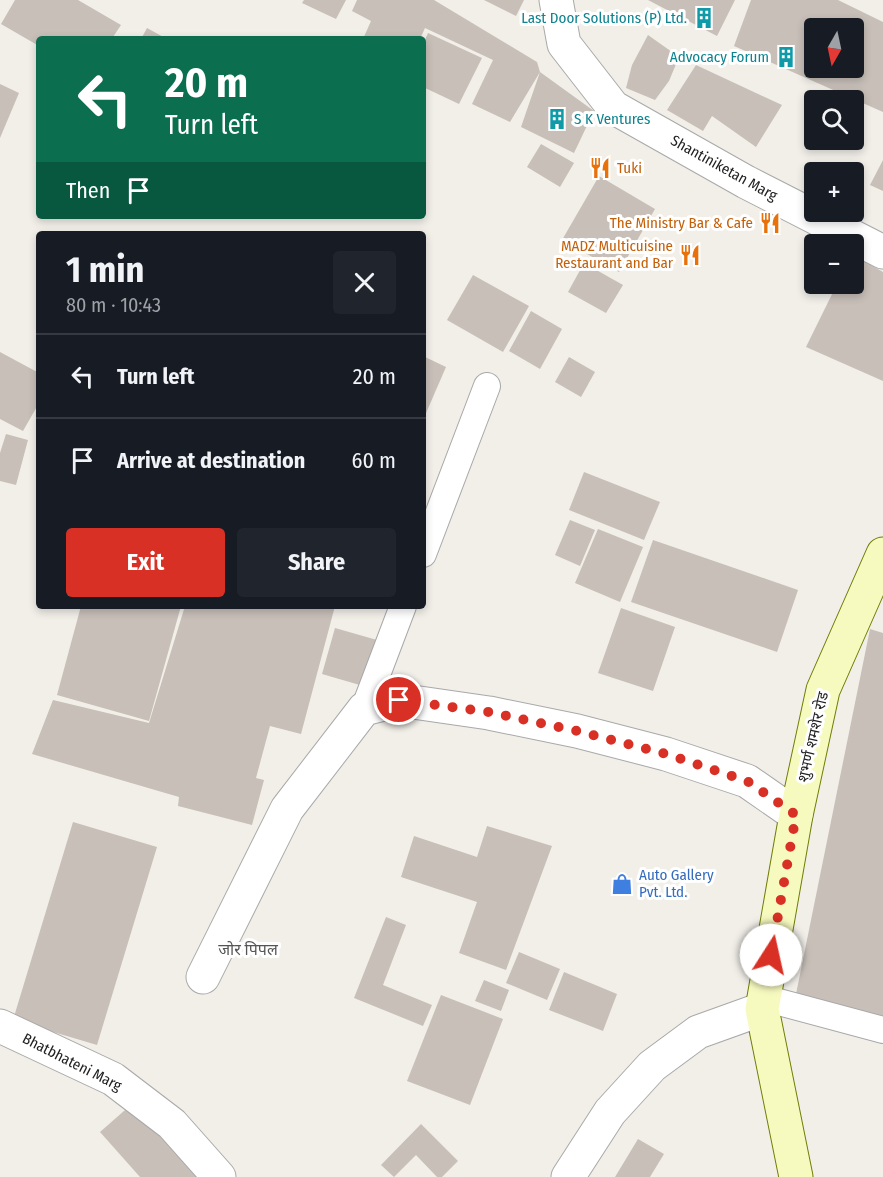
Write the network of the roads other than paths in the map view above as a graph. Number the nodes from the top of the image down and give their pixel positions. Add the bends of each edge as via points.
1 (556, 0) edge
2 (883, 252) edge
3 (487, 386) dead end
4 (426, 546) edge
5 (883, 554) edge
6 (875, 593) edge
7 (402, 609) edge
8 (364, 709) junction
9 (796, 815) junction
10 (203, 977) dead end
11 (763, 1003) junction
12 (0, 1026) edge
13 (883, 1030) edge
14 (219, 1177) edge
15 (568, 1177) edge
16 (796, 1177) edge

1 - 2 street, Shantiniketan Marg via 564,44 613,107 746,182
3 - 4 lane
5 - 6 main road, शुभर्ण शमशेर रोड
6 - 9 main road, शुभर्ण शमशेर रोड via 823,690
7 - 8 lane
8 - 9 street via 399,700 489,712 577,731 666,754 747,781
8 - 10 street via 287,809
9 - 11 main road, शुभर्ण शमशेर रोड
11 - 13 lane
11 - 15 street via 698,1032 652,1066 610,1112
11 - 16 main road, शुभर्ण शमशेर रोड
12 - 14 street, Bhatbhateni Marg via 113,1079 172,1124

